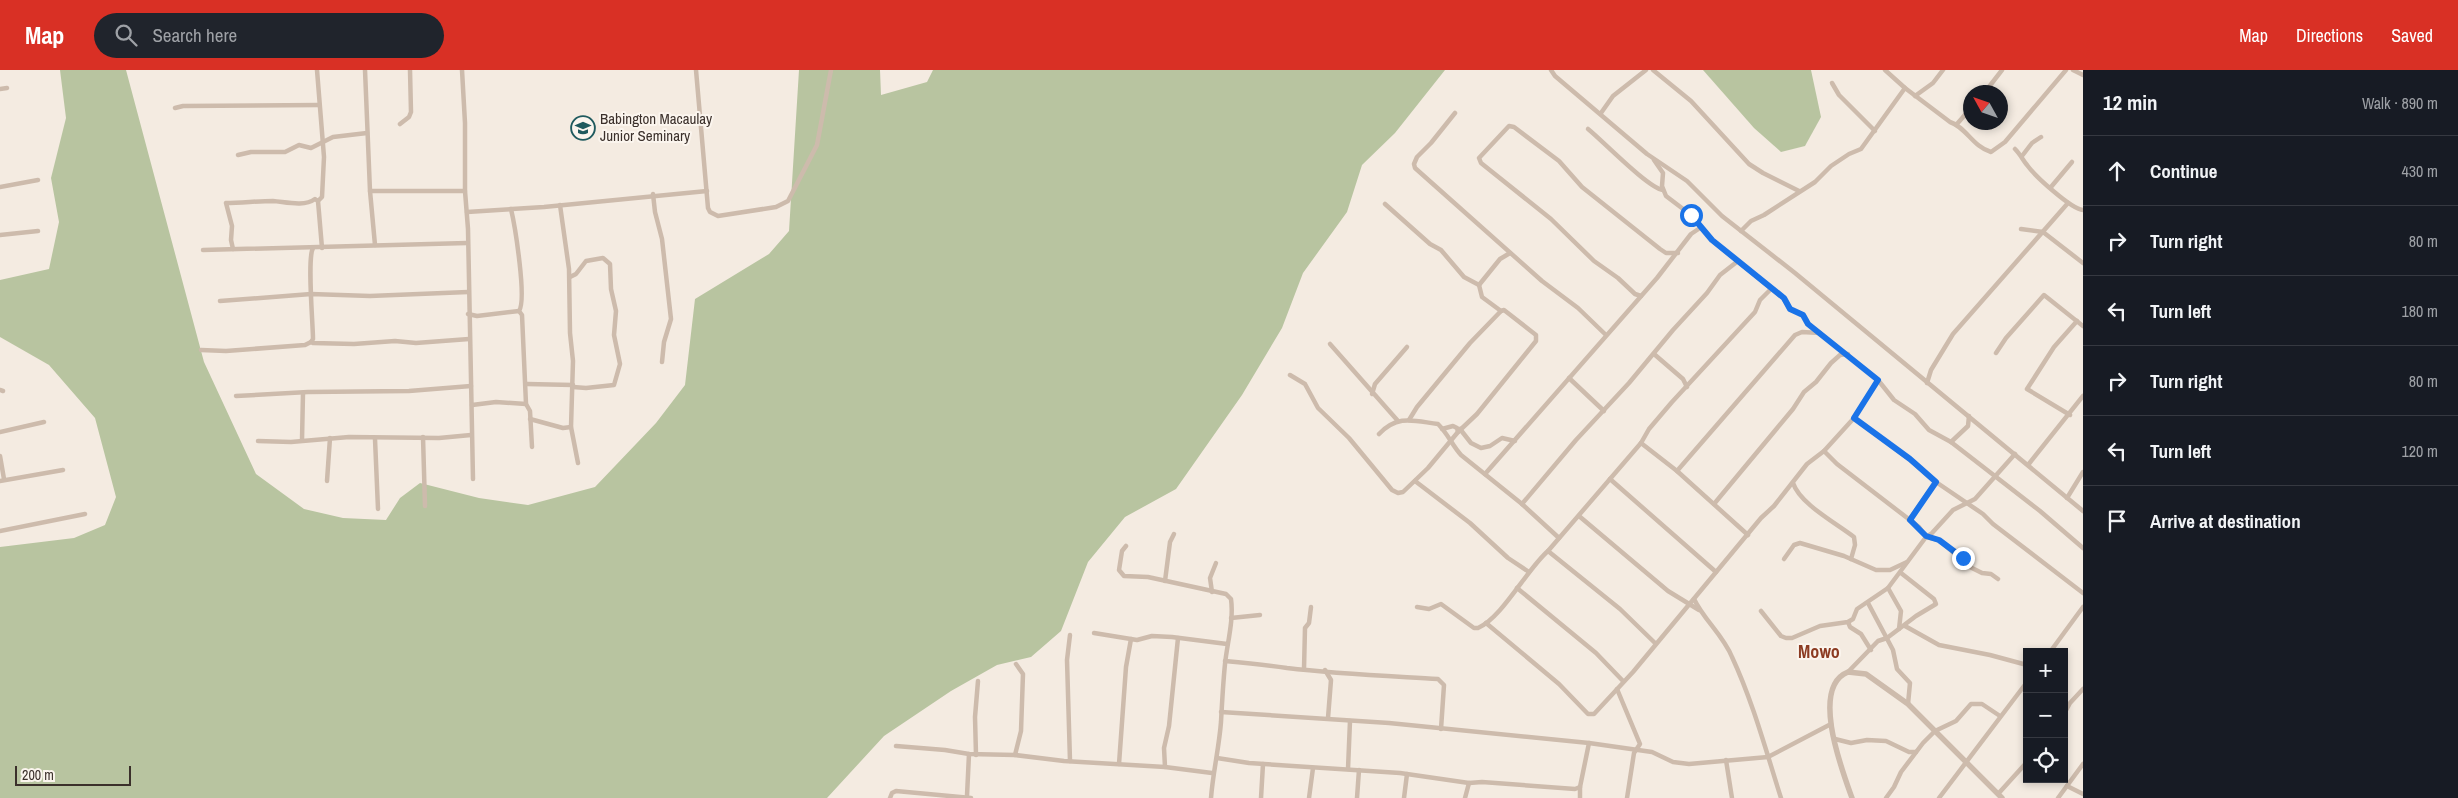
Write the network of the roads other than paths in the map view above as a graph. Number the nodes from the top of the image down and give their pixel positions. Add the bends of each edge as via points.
1 (317, 70) edge
2 (365, 70) edge
3 (410, 70) edge
4 (462, 70) edge
5 (696, 70) edge
6 (831, 70) edge
7 (1551, 70) edge
8 (1646, 70) edge
9 (1653, 70) edge
10 (1885, 70) edge
11 (1943, 70) edge
12 (2002, 70) edge
13 (2066, 70) edge
14 (2073, 70) edge
15 (2083, 75) edge
16 (1832, 83) dead end
17 (1990, 85) edge
18 (7, 88) dead end
19 (1905, 88) junction
20 (0, 89) edge
21 (1915, 96) junction
22 (319, 105) junction
23 (175, 108) dead end
24 (1455, 113) dead end
25 (1601, 113) junction
26 (1963, 117) edge
27 (400, 124) dead end
28 (1957, 124) junction
29 (1588, 129) dead end
30 (1875, 132) junction
31 (367, 134) junction
32 (2041, 137) dead end
33 (321, 143) junction
34 (2015, 149) dead end
35 (238, 156) dead end
36 (2022, 156) junction
37 (2072, 162) dead end
38 (1660, 166) junction
39 (38, 180) dead end
40 (2051, 187) junction
41 (0, 188) edge
42 (1663, 190) junction
43 (370, 191) junction
44 (464, 191) junction
45 (707, 191) junction
46 (1799, 191) junction
47 (653, 194) junction
48 (318, 201) junction
49 (2068, 203) junction
50 (1386, 204) dead end
51 (560, 205) junction
52 (511, 209) junction
53 (2083, 210) edge
54 (467, 212) junction
55 (1700, 228) junction
56 (2021, 229) dead end
57 (38, 230) dead end
58 (1741, 231) junction
59 (2043, 232) junction
60 (0, 234) edge
61 (1691, 234) junction
62 (1706, 234) junction
63 (467, 243) junction
64 (375, 245) junction
65 (313, 248) junction
66 (322, 248) junction
67 (233, 249) junction
68 (203, 250) dead end
69 (1510, 253) junction
70 (1666, 253) junction
71 (1678, 253) junction
72 (1738, 261) junction
73 (2083, 263) edge
74 (1667, 266) junction
75 (570, 277) junction
76 (1479, 285) junction
77 (1772, 289) junction
78 (468, 292) junction
79 (311, 294) junction
80 (1635, 294) junction
81 (1641, 296) junction
82 (220, 301) dead end
83 (1636, 301) junction
84 (519, 311) junction
85 (1501, 311) junction
86 (468, 314) junction
87 (2077, 321) junction
88 (2083, 326) edge
89 (1820, 333) junction
90 (1606, 335) junction
91 (469, 339) junction
92 (311, 342) junction
93 (1330, 344) dead end
94 (1407, 347) dead end
95 (1842, 349) junction
96 (201, 350) dead end
97 (1996, 353) dead end
98 (1654, 354) junction
99 (1848, 354) junction
100 (1840, 355) junction
101 (662, 362) dead end
102 (1290, 375) dead end
103 (1569, 378) junction
104 (1880, 382) junction
105 (1928, 383) junction
106 (527, 384) junction
107 (471, 386) junction
108 (573, 386) junction
109 (1687, 387) junction
110 (303, 393) junction
111 (1372, 394) junction
112 (236, 396) dead end
113 (2083, 396) edge
114 (526, 404) junction
115 (472, 405) junction
116 (1604, 411) junction
117 (2070, 415) junction
118 (1969, 416) junction
119 (1854, 418) junction
120 (530, 419) junction
121 (1412, 419) junction
122 (1398, 420) junction
123 (44, 422) dead end
124 (571, 427) junction
125 (1442, 429) junction
126 (1459, 430) junction
127 (0, 432) edge
128 (1379, 434) dead end
129 (471, 435) junction
130 (330, 438) junction
131 (423, 438) junction
132 (375, 439) junction
133 (302, 440) junction
134 (1452, 440) junction
135 (1515, 441) junction
136 (258, 442) dead end
137 (1951, 442) junction
138 (1642, 443) junction
139 (532, 447) dead end
140 (1824, 451) junction
141 (2015, 454) junction
142 (0, 456) edge
143 (578, 463) dead end
144 (2028, 465) junction
145 (63, 470) dead end
146 (1678, 471) junction
147 (2083, 472) edge
148 (1485, 474) junction
149 (1995, 478) junction
150 (473, 479) dead end
151 (1610, 479) junction
152 (2, 480) edge
153 (328, 481) dead end
154 (1415, 481) junction
155 (1936, 482) junction
156 (1792, 483) junction
157 (1787, 489) junction
158 (1795, 490) junction
159 (2068, 498) junction
160 (1522, 504) junction
161 (1714, 504) junction
162 (1967, 504) junction
163 (425, 506) dead end
164 (378, 509) dead end
165 (2083, 511) edge
166 (85, 514) dead end
167 (1579, 516) junction
168 (1910, 520) junction
169 (0, 531) edge
170 (1174, 534) dead end
171 (1748, 535) junction
172 (1926, 536) junction
173 (1559, 538) junction
174 (1126, 546) dead end
175 (2083, 548) edge
176 (1548, 551) junction
177 (1784, 559) dead end
178 (1850, 559) junction
179 (1907, 562) junction
180 (1216, 563) dead end
181 (1529, 572) junction
182 (1716, 572) junction
183 (1901, 572) junction
184 (1998, 580) dead end
185 (1165, 581) junction
186 (1517, 588) junction
187 (1888, 588) junction
188 (1212, 592) junction
189 (2083, 593) edge
190 (1694, 599) junction
191 (1868, 603) junction
192 (1690, 604) junction
193 (1311, 607) dead end
194 (1417, 607) dead end
195 (2083, 607) edge
196 (1700, 611) junction
197 (1761, 611) dead end
198 (1260, 615) dead end
199 (1231, 618) junction
200 (1848, 622) junction
201 (1486, 623) junction
202 (1904, 626) junction
203 (1899, 629) junction
204 (1094, 633) dead end
205 (1070, 635) dead end
206 (1178, 638) junction
207 (1887, 638) junction
208 (1132, 639) junction
209 (1655, 643) junction
210 (1227, 644) junction
211 (2053, 648) edge
212 (1871, 650) junction
213 (1225, 661) junction
214 (1016, 664) dead end
215 (2023, 664) edge
216 (1304, 669) junction
217 (1325, 670) junction
218 (1336, 672) junction
219 (1848, 672) junction
220 (1330, 680) junction
221 (978, 681) dead end
222 (1623, 681) junction
223 (2023, 687) edge
224 (1617, 689) junction
225 (2082, 692) edge
226 (1908, 704) junction
227 (2068, 709) edge
228 (1221, 712) junction
229 (2000, 716) junction
230 (1328, 718) junction
231 (1350, 720) junction
232 (1831, 724) junction
233 (1441, 729) junction
234 (1935, 731) junction
235 (1835, 739) junction
236 (1589, 744) junction
237 (896, 746) dead end
238 (1637, 749) junction
239 (1916, 752) junction
240 (969, 754) junction
241 (976, 754) junction
242 (1015, 755) junction
243 (1768, 757) junction
244 (1217, 758) junction
245 (1726, 760) junction
246 (1070, 762) junction
247 (1965, 763) junction
248 (1118, 764) junction
249 (1262, 764) junction
250 (2083, 764) edge
251 (1165, 767) junction
252 (2023, 767) edge
253 (1313, 768) junction
254 (1348, 769) junction
255 (1359, 770) junction
256 (1212, 773) junction
257 (1407, 774) junction
258 (1469, 783) junction
259 (2067, 786) junction
260 (1578, 792) edge
261 (2083, 794) edge
262 (913, 796) edge
263 (2000, 796) edge
264 (969, 797) edge
265 (890, 798) edge
266 (1211, 798) edge
267 (1261, 798) edge
268 (1310, 798) edge
269 (1357, 798) edge
270 (1404, 798) edge
271 (1465, 798) edge
272 (1627, 798) edge
273 (1732, 798) edge
274 (1782, 798) edge
275 (1852, 798) edge
276 (1886, 798) edge
277 (1939, 798) edge
278 (2058, 798) edge

1 - 22 street
2 - 31 street
3 - 27 street via 411,112
4 - 44 street
5 - 45 street
6 - 45 street via 817,146 788,201 776,207 718,216 708,208
7 - 25 street
8 - 25 street via 1613,96
9 - 46 street via 1691,101 1749,164
10 - 19 street
11 - 21 street via 1933,83
12 - 17 street
13 - 28 street via 2005,142 1991,152
14 - 15 street
16 - 30 street
18 - 20 street
19 - 21 street
19 - 30 street
21 - 28 street
22 - 23 street
22 - 33 street
24 - 69 street via 1417,157 1414,166
25 - 38 street
26 - 28 street
29 - 42 street via 1625,164
30 - 46 street via 1861,150 1849,154
31 - 33 street via 341,135
31 - 43 street
32 - 36 street
33 - 35 street via 311,148 299,145 278,153 251,152
33 - 48 street via 324,162 322,197
34 - 36 street
36 - 40 street
37 - 40 street
38 - 42 street
38 - 58 street via 1687,181
39 - 41 street
40 - 49 street
42 - 55 street via 1672,202 1694,218
43 - 44 street
43 - 64 street
44 - 54 street
45 - 47 street
46 - 58 street via 1751,221
47 - 51 street
47 - 101 street via 671,319
48 - 66 street
48 - 67 street via 226,203
49 - 53 street
49 - 59 street
50 - 76 street via 1440,250 1464,277
51 - 52 street
51 - 75 street
52 - 54 street
52 - 84 street via 519,244 522,300
54 - 63 street
55 - 61 street
55 - 62 street
56 - 59 street
57 - 60 street
58 - 105 street
59 - 73 street
59 - 105 street via 1953,334 1935,362
61 - 62 street
61 - 71 street
62 - 72 street
63 - 64 street
63 - 78 street
64 - 66 street
65 - 66 street
65 - 67 street
65 - 79 street via 310,255
67 - 68 street
69 - 76 street via 1500,259
69 - 90 street
70 - 71 street
70 - 74 street
70 - 80 street via 1582,187 1559,161 1514,127 1506,127 1479,158
71 - 74 street
72 - 77 street
72 - 98 street via 1720,275
74 - 81 street
75 - 108 street
75 - 108 street via 586,261 594,258 603,258 610,264 616,311 614,335 620,364 614,385
76 - 85 street via 1482,297
77 - 89 street via 1784,298 1790,309 1803,315 1808,324
77 - 109 street
78 - 79 street via 370,296
78 - 86 street
79 - 82 street
79 - 92 street
80 - 81 street
80 - 83 street
81 - 83 street
83 - 90 street
84 - 86 street via 477,316
84 - 106 street via 522,315
85 - 121 street via 1417,407
85 - 126 street via 1511,314 1536,335 1536,341 1482,408
86 - 91 street
87 - 88 street
87 - 97 street via 2044,295
87 - 117 street via 2054,347 2028,389
89 - 95 street
89 - 146 street via 1802,332 1795,336
90 - 103 street
91 - 92 street via 323,345
91 - 107 street
92 - 96 street via 246,350
93 - 111 street
94 - 111 street via 1375,384
95 - 99 street
95 - 100 street
98 - 109 street via 1684,379
98 - 116 street
99 - 100 street
99 - 104 street
100 - 161 street via 1804,392 1794,409
102 - 154 street via 1305,384 1318,408 1349,438 1395,492 1403,492
103 - 116 street
103 - 135 street
104 - 119 street
104 - 137 street via 1894,400 1918,416 1929,430
105 - 118 street
106 - 108 street
106 - 114 street
107 - 110 street
107 - 115 street
108 - 124 street
109 - 138 street via 1649,429
110 - 112 street
110 - 133 street
111 - 122 street
113 - 117 street
114 - 115 street via 496,402
114 - 120 street
115 - 129 street
116 - 160 street
117 - 144 street
118 - 137 street via 1968,426
118 - 141 street
119 - 140 street
119 - 155 street
120 - 124 street via 563,428
120 - 139 street
121 - 122 street
121 - 125 street via 1436,424
122 - 128 street via 1388,424
123 - 127 street
124 - 143 street
125 - 126 street via 1453,426
125 - 134 street
126 - 134 street
126 - 135 street via 1471,443 1482,448 1502,438
129 - 131 street
129 - 150 street
130 - 132 street
130 - 133 street
130 - 153 street
131 - 132 street
131 - 163 street
132 - 164 street
133 - 136 street
134 - 148 street via 1461,455
134 - 154 street
135 - 148 street
137 - 149 street
138 - 146 street
138 - 151 street
140 - 156 street via 1807,464
140 - 168 street
141 - 144 street
141 - 149 street
142 - 152 street
144 - 159 street
145 - 152 street
146 - 161 street
147 - 159 street
148 - 160 street
149 - 162 street
149 - 175 street
151 - 167 street
151 - 182 street
154 - 181 street
155 - 162 street
155 - 168 street
156 - 157 street
156 - 158 street
157 - 158 street
157 - 171 street
158 - 178 street via 1805,502 1854,537
159 - 165 street
160 - 173 street
161 - 171 street
162 - 172 street via 1953,510
162 - 189 street
166 - 169 street
167 - 173 street
167 - 192 street via 1668,591
168 - 172 street
170 - 185 street
171 - 182 street
172 - 179 street
172 - 184 street via 1939,540 1977,571 1992,574
173 - 176 street
174 - 185 street via 1121,554 1121,574
176 - 181 street
176 - 209 street via 1620,609
177 - 178 street via 1794,545 1800,543
178 - 179 street via 1883,571
179 - 183 street
180 - 188 street via 1210,578
181 - 186 street
182 - 190 street
183 - 187 street
183 - 202 street via 1936,604
185 - 188 street
186 - 201 street
186 - 222 street via 1596,653
187 - 191 street
187 - 203 street via 1901,611
188 - 199 street via 1230,598
190 - 192 street
190 - 196 street
191 - 200 street via 1857,609
191 - 207 street
192 - 196 street
192 - 209 street
193 - 216 street via 1305,628
194 - 201 street via 1429,609 1441,604 1474,628
195 - 211 street
196 - 243 street via 1732,656
197 - 200 street via 1786,638 1820,626
198 - 199 street
199 - 210 street
200 - 212 street
201 - 224 street via 1559,684 1588,714 1597,712
202 - 203 street
202 - 215 street via 1939,645
203 - 207 street
204 - 208 street
205 - 246 street via 1067,660
206 - 208 street via 1152,636
206 - 210 street
206 - 251 street via 1164,748
207 - 212 street via 1878,641
207 - 226 street via 1897,670 1910,683
208 - 248 street via 1126,667
209 - 222 street
210 - 213 street
212 - 219 street
213 - 216 street
213 - 228 street
214 - 242 street via 1023,674 1021,731
216 - 217 street
217 - 218 street
217 - 220 street
218 - 220 street
218 - 233 street via 1438,679 1444,685
219 - 226 street via 1866,674
219 - 232 street via 1836,679 1832,687
220 - 230 street
221 - 241 street
222 - 224 street
223 - 229 street
224 - 238 street via 1640,744
225 - 227 street
226 - 234 street
228 - 230 street
228 - 244 street
229 - 234 street via 1982,704 1972,703 1956,721
229 - 247 street
230 - 231 street
231 - 233 street
231 - 254 street
232 - 235 street
232 - 243 street
233 - 236 street
234 - 239 street
234 - 247 street
235 - 239 street via 1851,743 1886,741
235 - 275 street
236 - 238 street
236 - 260 street
237 - 240 street
238 - 245 street via 1680,764
238 - 272 street
239 - 276 street
240 - 241 street
240 - 264 street
241 - 242 street
242 - 246 street
243 - 245 street
243 - 274 street
244 - 249 street
244 - 256 street
245 - 273 street
246 - 248 street
247 - 263 street
247 - 277 street
248 - 251 street
249 - 253 street
249 - 267 street
250 - 259 street
251 - 256 street
252 - 263 street
253 - 254 street
253 - 268 street
254 - 255 street
255 - 257 street
255 - 269 street
256 - 266 street
257 - 258 street
257 - 270 street
258 - 260 street
258 - 271 street
259 - 261 street
259 - 278 street
262 - 264 street
262 - 265 street via 894,791

